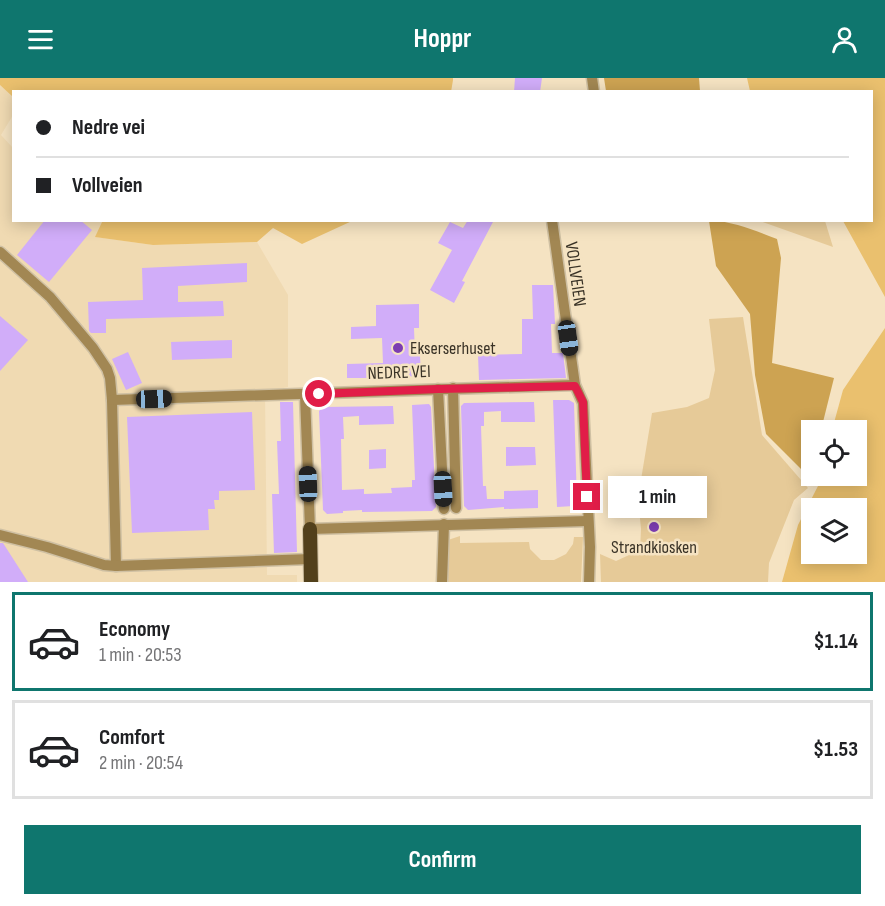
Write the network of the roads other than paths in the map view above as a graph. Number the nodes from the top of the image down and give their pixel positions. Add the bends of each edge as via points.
1 (552, 222) edge
2 (0, 252) edge
3 (575, 386) junction
4 (453, 388) junction
5 (438, 389) junction
6 (306, 395) junction
7 (112, 400) junction
8 (588, 521) junction
9 (444, 524) junction
10 (310, 529) junction
11 (0, 535) edge
12 (311, 559) junction
13 (116, 566) junction
14 (311, 582) edge
15 (442, 582) edge
16 (589, 582) edge

1 - 3 street, VOLLVEIEN
2 - 7 street via 50,297 93,348 107,369
3 - 4 street, NEDRE VEI
3 - 8 street, VOLLVEIEN via 583,402
4 - 5 street, NEDRE VEI
4 - 5 street via 450,509
5 - 6 street, NEDRE VEI
6 - 7 street, NEDRE VEI
6 - 10 street
7 - 13 street
8 - 9 street
8 - 16 street, VOLLVEIEN
9 - 10 street
9 - 15 street
10 - 12 main road
11 - 13 street
12 - 13 street
12 - 14 main road

